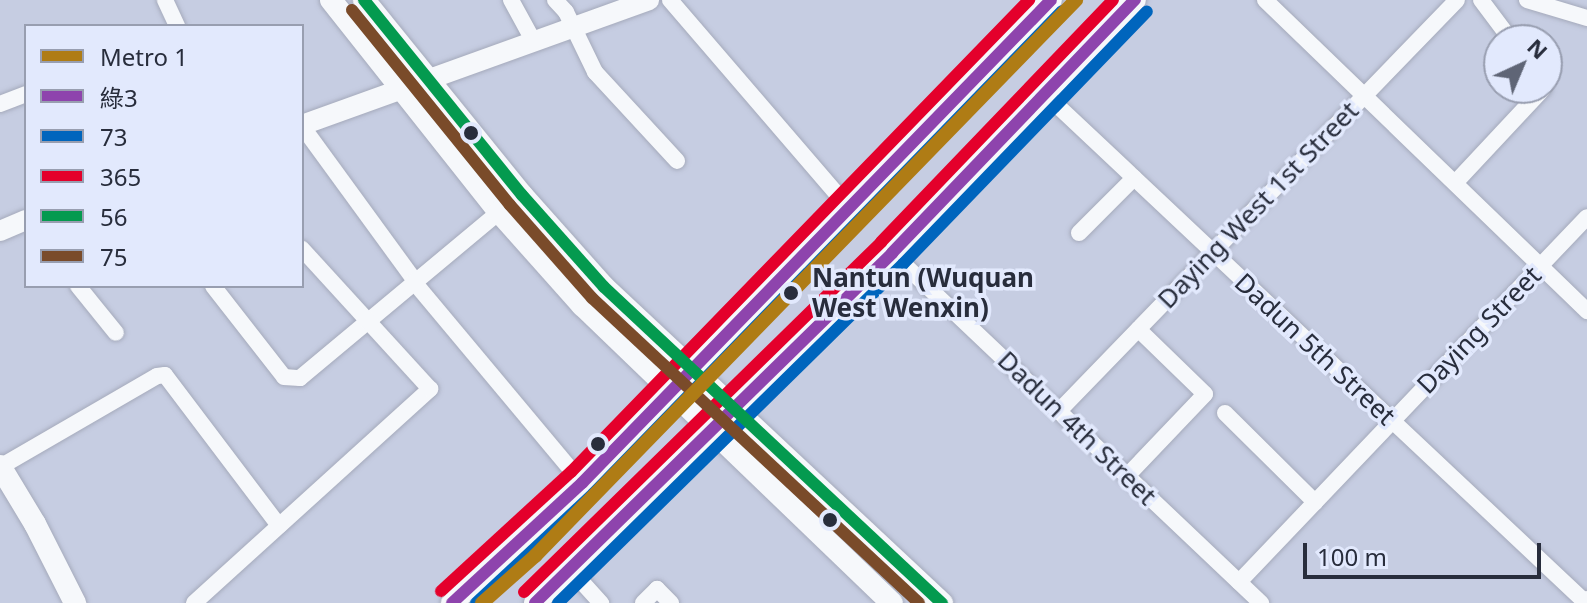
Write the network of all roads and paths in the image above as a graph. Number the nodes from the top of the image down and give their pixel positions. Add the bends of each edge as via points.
1 (165, 0) edge
2 (331, 0) edge
3 (364, 0) edge
4 (511, 0) edge
5 (555, 0) edge
6 (649, 0) edge
7 (670, 0) edge
8 (1051, 0) edge
9 (1135, 0) edge
10 (1265, 0) edge
11 (1457, 0) edge
12 (1481, 0) edge
13 (1527, 0) edge
14 (1587, 18) edge
15 (176, 24) edge
16 (1499, 24) edge
17 (572, 27) junction
18 (534, 42) junction
19 (430, 80) junction
20 (404, 87) junction
21 (1045, 94) junction
22 (24, 95) edge
23 (1364, 96) junction
24 (0, 104) edge
25 (1529, 104) edge
26 (304, 125) edge
27 (304, 129) edge
28 (677, 161) dead end
29 (1134, 178) junction
30 (1455, 183) junction
31 (850, 209) junction
32 (499, 212) junction
33 (1587, 217) edge
34 (24, 221) edge
35 (0, 231) edge
36 (1079, 233) dead end
37 (304, 251) edge
38 (1213, 252) junction
39 (892, 253) junction
40 (1541, 266) junction
41 (415, 282) junction
42 (80, 288) edge
43 (215, 288) edge
44 (1587, 311) edge
45 (367, 320) junction
46 (1138, 329) junction
47 (116, 333) dead end
48 (692, 370) junction
49 (670, 393) junction
50 (734, 410) junction
51 (1059, 411) junction
52 (1225, 413) dead end
53 (1392, 421) junction
54 (712, 431) junction
55 (1127, 476) junction
56 (3, 477) edge
57 (582, 483) junction
58 (1315, 502) junction
59 (279, 526) junction
60 (571, 570) junction
61 (1239, 582) junction
62 (1586, 602) edge
63 (75, 603) edge
64 (194, 603) edge
65 (452, 603) edge
66 (535, 603) edge
67 (601, 603) edge
68 (643, 603) edge
69 (671, 603) edge
70 (892, 603) edge
71 (942, 603) edge
72 (1261, 603) edge

1 - 15 street
2 - 20 main road
3 - 19 main road
4 - 18 street
5 - 17 street
6 - 17 street
7 - 31 street
8 - 31 main road
9 - 21 main road
10 - 23 street
11 - 23 street, Daying West 1st Street
12 - 16 street
13 - 14 street
17 - 18 street
17 - 28 street via 595,72
18 - 19 street
19 - 20 street
19 - 48 main road via 604,287
20 - 26 street
20 - 32 main road
21 - 29 street, Dadun 5th Street
21 - 39 main road
22 - 24 street
23 - 30 street
23 - 38 street, Daying West 1st Street
25 - 30 street
27 - 41 street
29 - 36 street
29 - 38 street, Dadun 5th Street
30 - 40 street
31 - 48 main road
32 - 41 street
32 - 49 main road
33 - 40 street, Daying Street
34 - 35 street
37 - 45 street
38 - 46 street, Daying West 1st Street
38 - 53 street, Dadun 5th Street
39 - 50 main road
39 - 51 street, Dadun 4th Street
40 - 44 street
40 - 53 street, Daying Street
41 - 45 street
41 - 57 street
42 - 47 street
43 - 45 street via 284,377 300,378
45 - 59 street via 430,389
46 - 51 street, Daying West 1st Street
46 - 55 street via 1205,394
48 - 49 main road
48 - 50 main road
49 - 54 main road
49 - 57 main road
50 - 54 main road
50 - 71 main road
51 - 55 street, Dadun 4th Street
52 - 58 street
53 - 58 street, Daying Street
53 - 62 street, Dadun 5th Street
54 - 60 main road
54 - 70 main road
55 - 61 street, Dadun 4th Street
56 - 59 street via 165,375
56 - 63 main road
57 - 65 main road
58 - 61 street, Daying Street
59 - 64 street
60 - 66 main road
60 - 67 street
61 - 72 street, Dadun 4th Street
68 - 69 street via 657,589

